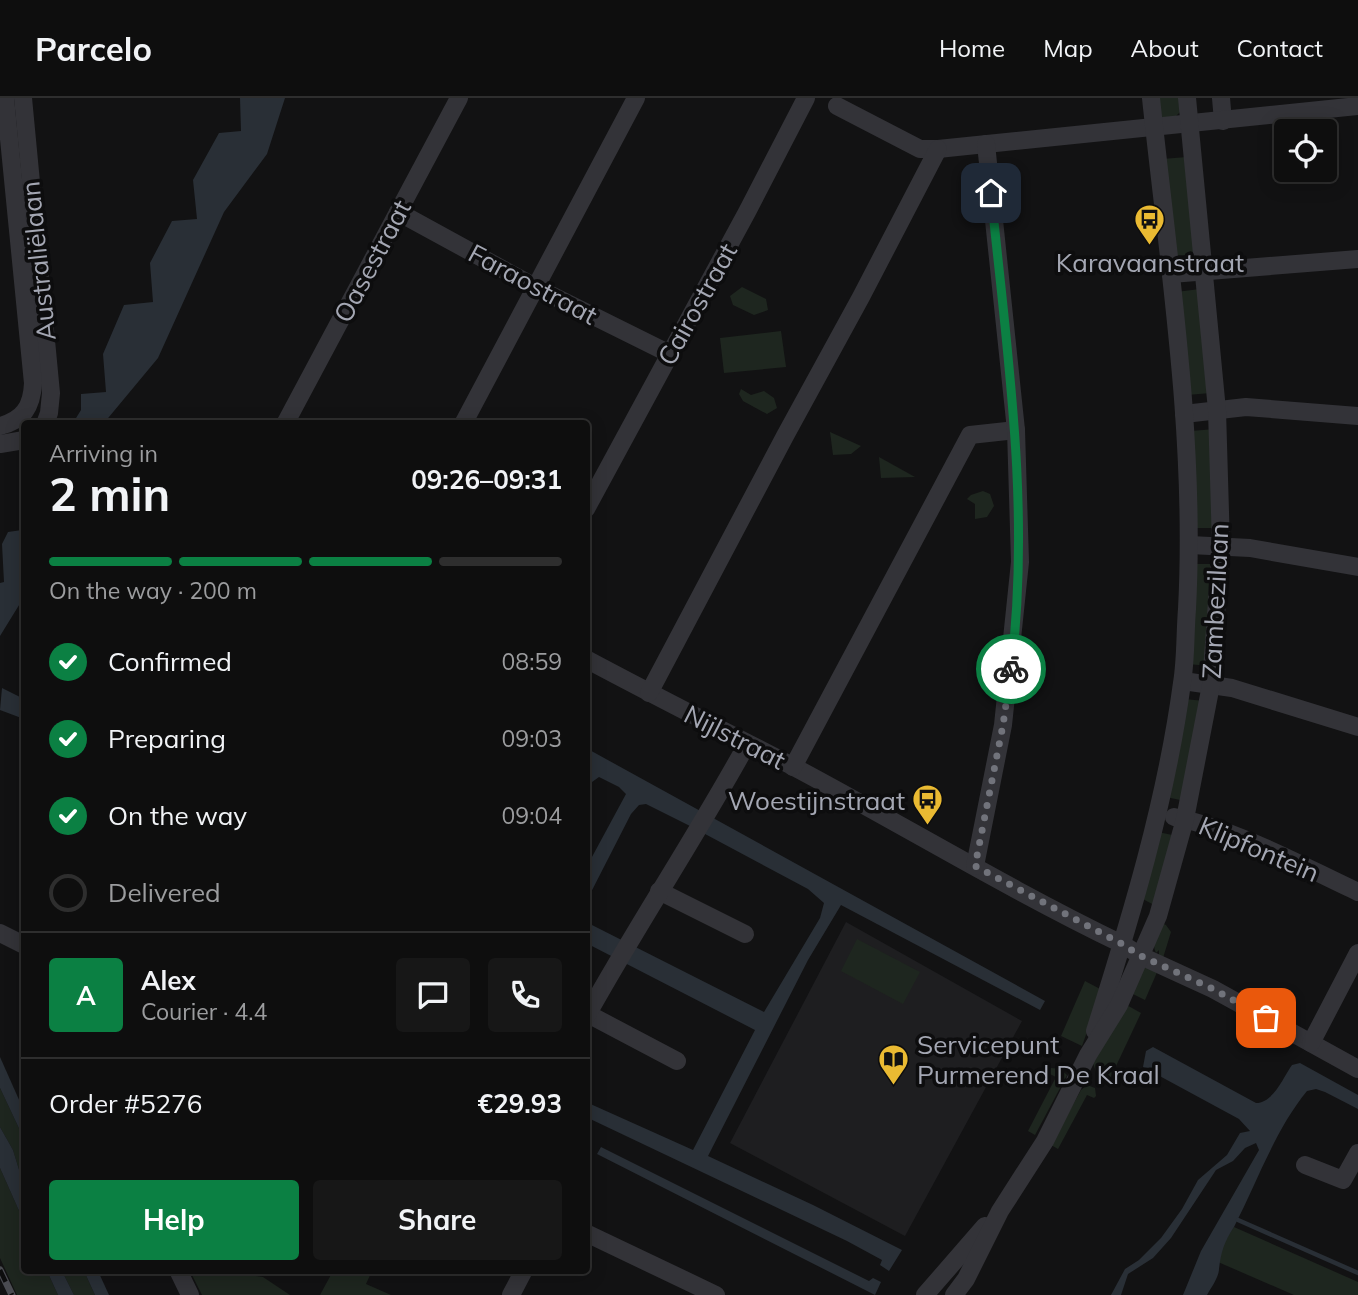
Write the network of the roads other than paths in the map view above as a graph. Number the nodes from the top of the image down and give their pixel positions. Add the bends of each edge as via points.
1 (459, 98) edge
2 (636, 98) edge
3 (806, 98) edge
4 (1151, 98) edge
5 (1187, 98) edge
6 (1221, 98) edge
7 (14, 99) edge
8 (837, 106) dead end
9 (1358, 106) edge
10 (1223, 121) junction
11 (1189, 125) junction
12 (1154, 127) junction
13 (986, 144) junction
14 (938, 149) junction
15 (398, 212) junction
16 (1358, 259) edge
17 (1203, 270) junction
18 (1171, 274) junction
19 (537, 288) junction
20 (37, 338) junction
21 (670, 354) junction
22 (27, 409) junction
23 (1217, 410) junction
24 (1184, 414) junction
25 (1358, 416) edge
26 (46, 420) edge
27 (49, 420) edge
28 (287, 420) edge
29 (465, 420) edge
30 (0, 426) edge
31 (1016, 430) junction
32 (21, 440) edge
33 (0, 444) edge
34 (590, 502) edge
35 (1190, 545) junction
36 (1221, 546) junction
37 (1358, 567) edge
38 (590, 661) edge
39 (1183, 681) junction
40 (1211, 685) junction
41 (649, 693) junction
42 (1358, 727) edge
43 (747, 744) junction
44 (793, 767) junction
45 (1158, 813) junction
46 (1185, 819) junction
47 (975, 866) junction
48 (659, 891) junction
49 (1358, 892) edge
50 (0, 933) edge
51 (745, 934) dead end
52 (21, 944) edge
53 (1122, 944) junction
54 (1358, 953) edge
55 (1141, 956) junction
56 (590, 1010) edge
57 (590, 1017) edge
58 (1311, 1044) junction
59 (1087, 1055) junction
60 (677, 1061) dead end
61 (1358, 1069) edge
62 (1358, 1153) edge
63 (1305, 1164) dead end
64 (1351, 1184) edge
65 (1000, 1211) junction
66 (590, 1235) edge
67 (180, 1274) edge
68 (522, 1274) edge
69 (708, 1293) edge
70 (933, 1293) edge
71 (190, 1295) edge
72 (511, 1295) edge
73 (954, 1295) edge

1 - 15 street, Oasestraat
2 - 19 street
3 - 21 street, Cairostraat
4 - 12 street, Zambezilaan
5 - 11 street, Zambezilaan
6 - 10 street
7 - 20 street, Australiëlaan
8 - 14 street via 920,149
9 - 10 street
10 - 11 street
11 - 12 street
11 - 17 street, Zambezilaan
12 - 13 street
12 - 18 street, Zambezilaan
13 - 14 street
13 - 31 street
14 - 41 street
15 - 19 street, Faraostraat
15 - 28 street, Oasestraat
16 - 17 street
17 - 18 street
17 - 23 street, Zambezilaan
18 - 24 street, Zambezilaan
19 - 21 street, Faraostraat
19 - 29 street
20 - 22 street, Australiëlaan via 33,395
20 - 27 street, Australiëlaan via 51,393
21 - 34 street, Cairostraat
22 - 26 street
22 - 30 street
23 - 24 street
23 - 25 street via 1246,407
23 - 36 street, Zambezilaan
24 - 35 street, Zambezilaan
31 - 44 street via 970,435
31 - 47 street via 1020,562 1012,657
32 - 33 street
35 - 36 street
35 - 39 street, Zambezilaan
36 - 37 street
36 - 40 street, Zambezilaan
38 - 41 street, Nijlstraat
39 - 40 street
39 - 45 street, Zambezilaan
40 - 42 street
40 - 46 street, Zambezilaan
41 - 43 street, Nijlstraat
43 - 44 street, Nijlstraat
43 - 48 street
44 - 47 street, Nijlstraat
45 - 46 street, Klipfontein
45 - 53 street, Zambezilaan
46 - 49 street, Klipfontein
46 - 55 street, Zambezilaan via 1158,916
47 - 53 street, Nijlstraat
48 - 51 street
48 - 56 street
50 - 52 street
53 - 55 street, Nijlstraat
53 - 59 street, Zambezilaan
54 - 58 street
55 - 58 street, Nijlstraat via 1213,989
55 - 59 street, Zambezilaan via 1119,1005
57 - 60 street
58 - 61 street, Nijlstraat
59 - 65 street, Zambezilaan via 1045,1140
62 - 64 street
63 - 64 street
65 - 70 street, Zambezilaan
65 - 73 street, Zambezilaan
66 - 69 street
67 - 71 street
68 - 72 street

